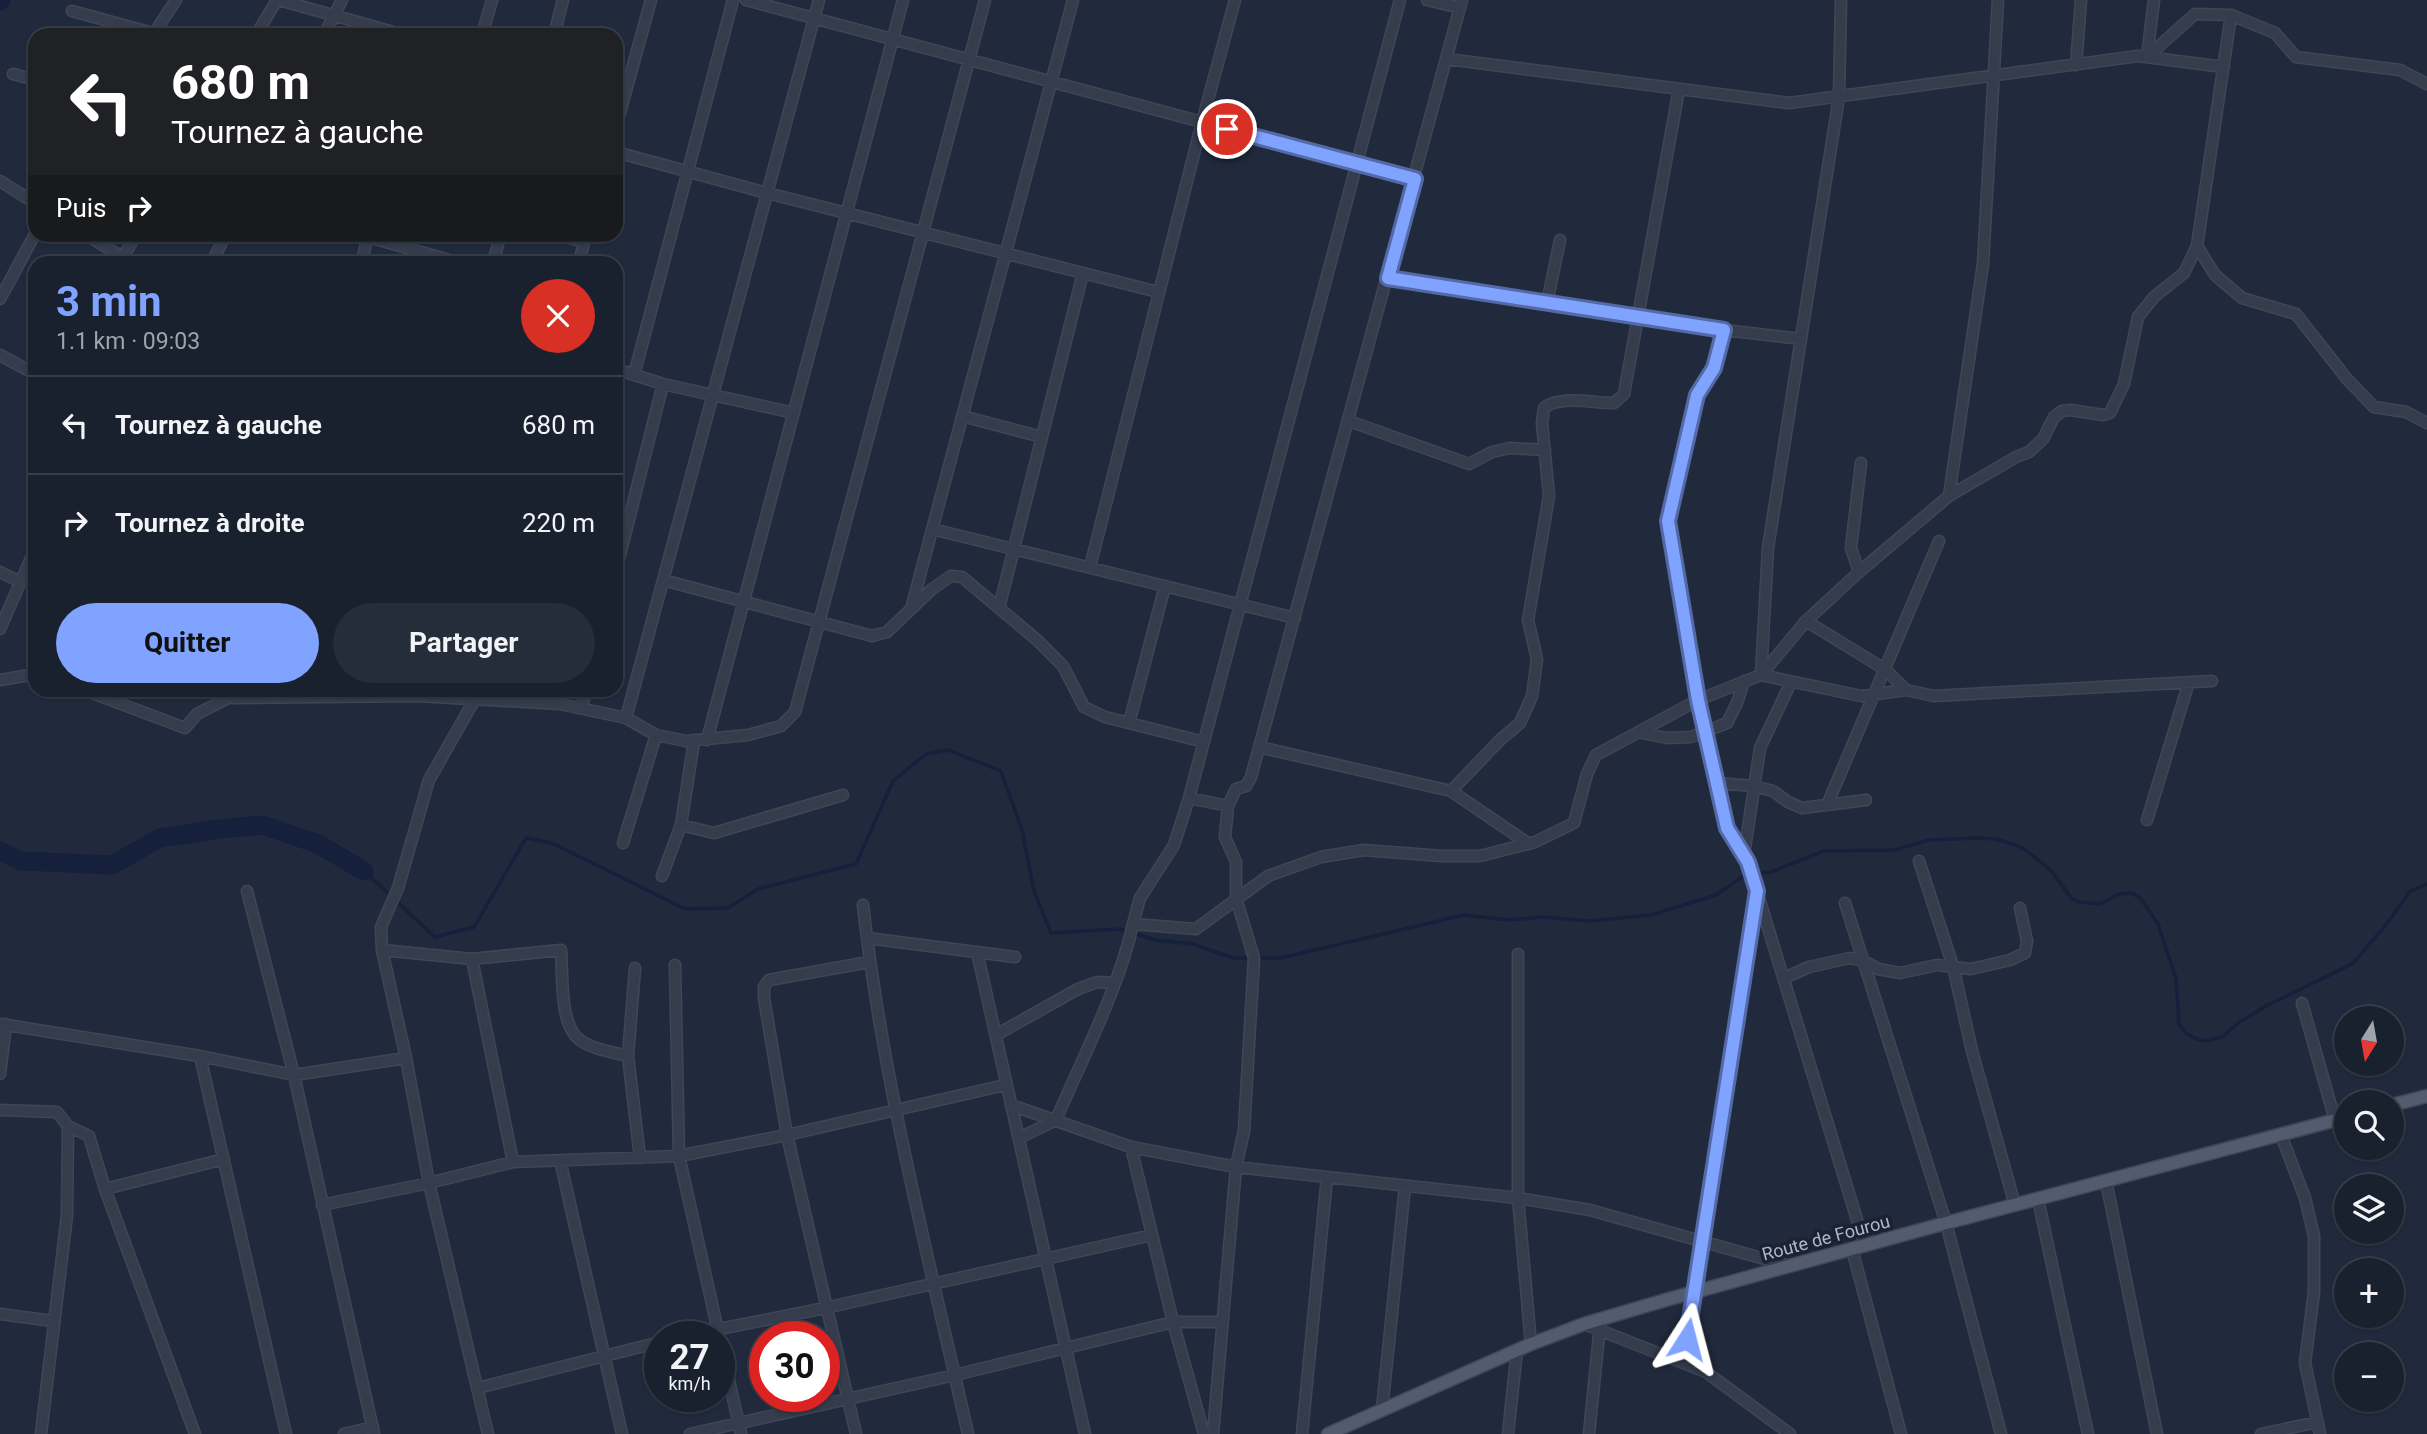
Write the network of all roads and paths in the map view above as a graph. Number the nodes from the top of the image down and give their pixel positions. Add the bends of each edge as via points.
1 (176, 0) edge
2 (278, 0) edge
3 (342, 0) edge
4 (492, 0) edge
5 (564, 0) edge
6 (651, 0) edge
7 (733, 0) edge
8 (746, 0) edge
9 (819, 0) edge
10 (903, 0) edge
11 (985, 0) edge
12 (1073, 0) edge
13 (1235, 0) edge
14 (1400, 0) edge
15 (1427, 0) edge
16 (1841, 0) edge
17 (1998, 0) edge
18 (2081, 0) edge
19 (2154, 0) edge
20 (1461, 4) edge
21 (72, 11) dead end
22 (2231, 15) junction
23 (334, 16) junction
24 (814, 18) junction
25 (134, 28) edge
26 (160, 28) edge
27 (260, 28) edge
28 (328, 28) edge
29 (376, 28) edge
30 (484, 28) edge
31 (556, 28) edge
32 (893, 39) junction
33 (2147, 57) junction
34 (1447, 59) junction
35 (970, 60) junction
36 (2076, 65) junction
37 (2224, 67) junction
38 (13, 74) dead end
39 (1992, 77) junction
40 (28, 78) edge
41 (1051, 82) junction
42 (2427, 84) edge
43 (1679, 89) junction
44 (1839, 97) junction
45 (623, 102) edge
46 (1202, 122) junction
47 (623, 154) edge
48 (1357, 164) junction
49 (687, 172) junction
50 (1415, 179) junction
51 (0, 181) edge
52 (767, 193) junction
53 (28, 199) edge
54 (847, 213) junction
55 (923, 232) junction
56 (1560, 240) dead end
57 (31, 242) edge
58 (98, 242) edge
59 (389, 242) edge
60 (2197, 246) junction
61 (1005, 253) junction
62 (120, 256) edge
63 (436, 256) edge
64 (1083, 273) junction
65 (1388, 278) junction
66 (1158, 292) junction
67 (0, 299) edge
68 (1547, 303) junction
69 (1639, 315) junction
70 (1724, 330) junction
71 (1801, 339) junction
72 (0, 355) edge
73 (28, 370) edge
74 (623, 371) edge
75 (634, 374) junction
76 (663, 384) junction
77 (713, 393) junction
78 (794, 413) junction
79 (962, 416) junction
80 (1349, 422) junction
81 (2427, 423) edge
82 (1042, 437) junction
83 (1545, 450) junction
84 (1861, 463) dead end
85 (1949, 496) junction
86 (932, 529) junction
87 (1939, 541) dead end
88 (623, 543) edge
89 (1014, 549) junction
90 (28, 566) edge
91 (1090, 568) junction
92 (0, 572) edge
93 (1858, 572) junction
94 (28, 576) edge
95 (663, 580) junction
96 (21, 582) junction
97 (1165, 586) junction
98 (744, 601) junction
99 (1240, 604) junction
100 (999, 608) junction
101 (911, 609) junction
102 (1295, 618) junction
103 (1805, 621) junction
104 (819, 622) junction
105 (0, 629) edge
106 (1886, 670) junction
107 (28, 675) edge
108 (1761, 675) junction
109 (0, 680) edge
110 (1744, 681) junction
111 (2212, 681) dead end
112 (1791, 682) junction
113 (2189, 682) junction
114 (1906, 690) junction
115 (1875, 693) junction
116 (103, 697) edge
117 (245, 697) edge
118 (474, 697) edge
119 (500, 697) edge
120 (584, 697) edge
121 (1698, 700) junction
122 (582, 707) junction
123 (626, 718) junction
124 (1129, 723) junction
125 (1638, 732) junction
126 (1705, 732) junction
127 (656, 735) junction
128 (707, 740) junction
129 (694, 741) junction
130 (1203, 742) junction
131 (1259, 747) junction
132 (1717, 783) junction
133 (1754, 786) junction
134 (1451, 791) junction
135 (843, 795) dead end
136 (1189, 798) junction
137 (1866, 800) dead end
138 (1827, 805) junction
139 (1228, 806) junction
140 (2147, 820) dead end
141 (681, 825) junction
142 (623, 843) dead end
143 (1529, 844) junction
144 (1744, 855) junction
145 (1919, 861) dead end
146 (662, 876) dead end
147 (1756, 886) junction
148 (247, 891) dead end
149 (1236, 898) junction
150 (1845, 903) dead end
151 (863, 905) dead end
152 (2020, 908) dead end
153 (1133, 924) junction
154 (867, 938) junction
155 (382, 950) junction
156 (977, 952) junction
157 (1518, 954) dead end
158 (1015, 957) dead end
159 (472, 959) junction
160 (1864, 961) junction
161 (869, 962) junction
162 (675, 965) dead end
163 (1953, 966) junction
164 (635, 968) dead end
165 (1784, 978) junction
166 (1114, 983) junction
167 (2302, 1003) dead end
168 (3, 1024) edge
169 (996, 1035) junction
170 (200, 1056) junction
171 (628, 1056) junction
172 (406, 1058) junction
173 (0, 1074) edge
174 (294, 1075) junction
175 (1006, 1085) junction
176 (2427, 1096) edge
177 (2334, 1098) edge
178 (2404, 1102) edge
179 (1011, 1105) junction
180 (897, 1108) junction
181 (0, 1110) edge
182 (1056, 1120) junction
183 (2334, 1121) edge
184 (68, 1126) junction
185 (787, 1135) junction
186 (2281, 1135) junction
187 (1018, 1138) junction
188 (1131, 1147) junction
189 (679, 1156) junction
190 (640, 1158) junction
191 (225, 1159) junction
192 (560, 1160) junction
193 (513, 1162) junction
194 (1236, 1167) junction
195 (1327, 1177) junction
196 (2106, 1181) junction
197 (429, 1183) junction
198 (1405, 1186) junction
199 (105, 1189) junction
200 (1518, 1198) junction
201 (2038, 1199) junction
202 (322, 1205) junction
203 (2015, 1205) junction
204 (1946, 1223) junction
205 (1152, 1235) junction
206 (1702, 1241) junction
207 (1859, 1247) junction
208 (1044, 1258) junction
209 (1792, 1266) junction
210 (934, 1283) junction
211 (1694, 1292) junction
212 (825, 1308) junction
213 (0, 1314) edge
214 (53, 1321) junction
215 (716, 1321) edge
216 (1173, 1322) junction
217 (1222, 1322) junction
218 (1600, 1324) junction
219 (735, 1325) edge
220 (1531, 1344) junction
221 (644, 1346) edge
222 (1065, 1349) junction
223 (1517, 1350) junction
224 (603, 1355) junction
225 (1683, 1363) junction
226 (955, 1375) junction
227 (478, 1388) junction
228 (848, 1399) junction
229 (735, 1406) edge
230 (1382, 1410) junction
231 (2318, 1422) junction
232 (740, 1429) edge
233 (374, 1430) edge
234 (41, 1434) edge
235 (195, 1434) edge
236 (286, 1434) edge
237 (344, 1434) edge
238 (488, 1434) edge
239 (622, 1434) edge
240 (690, 1434) edge
241 (856, 1434) edge
242 (968, 1434) edge
243 (1085, 1434) edge
244 (1204, 1434) edge
245 (1213, 1434) edge
246 (1302, 1434) edge
247 (1328, 1434) edge
248 (1508, 1434) edge
249 (1589, 1434) edge
250 (1790, 1434) edge
251 (1900, 1434) edge
252 (2001, 1434) edge
253 (2088, 1434) edge
254 (2157, 1434) edge
255 (2261, 1434) edge
256 (2320, 1434) edge

1 - 26 street
2 - 23 street
2 - 27 street
3 - 23 street
4 - 30 street
5 - 31 street
6 - 45 street
7 - 49 street
8 - 24 street
9 - 24 street
10 - 32 street
11 - 35 street
12 - 41 street
13 - 46 street
14 - 48 street
15 - 20 street
16 - 44 street
17 - 39 street
18 - 36 street
19 - 33 street
20 - 34 street
21 - 25 street
22 - 33 street via 2195,14
22 - 37 street
22 - 42 street via 2275,33 2296,57 2400,70
23 - 28 street
23 - 29 street
24 - 32 street
24 - 52 street
32 - 35 street
32 - 54 street
33 - 36 street
33 - 37 street
34 - 43 street
34 - 50 street
35 - 41 street
35 - 55 street
36 - 39 street
37 - 60 street
38 - 40 street
39 - 44 street
39 - 85 street via 1983,264
41 - 46 street
41 - 61 street
43 - 44 street via 1790,103
43 - 69 street
44 - 71 street
46 - 48 street
46 - 66 street
47 - 49 street
48 - 50 street
48 - 99 street
49 - 52 street
49 - 75 street
50 - 65 street
51 - 53 street
52 - 54 street
52 - 77 street
54 - 55 street
54 - 78 street
55 - 61 street
55 - 104 street
56 - 68 street
57 - 67 street
58 - 62 street
59 - 63 street
60 - 81 street via 2214,275 2242,298 2296,314 2374,407 2406,412
60 - 85 street via 2184,273 2138,317 2124,384 2110,413 2062,411 2029,452
61 - 64 street
61 - 79 street
64 - 66 street
64 - 82 street
65 - 68 street
65 - 80 street
66 - 91 street
68 - 69 street
69 - 70 street
69 - 83 street via 1624,394 1614,403 1550,402 1542,423
70 - 71 street
70 - 121 street via 1714,368 1697,395 1668,521
71 - 108 street via 1768,548
72 - 73 street
74 - 75 street
75 - 76 street
76 - 77 street
76 - 88 street
77 - 78 street
77 - 95 street
78 - 98 street
79 - 82 street
79 - 86 street
80 - 83 street via 1469,464 1510,448
80 - 102 street
82 - 89 street
83 - 134 street via 1549,496 1528,620 1537,659 1532,696 1520,723
84 - 93 street via 1851,548
85 - 93 street
86 - 89 street
86 - 101 street
87 - 106 street
89 - 91 street
89 - 100 street
90 - 96 street
91 - 97 street
92 - 96 street
93 - 103 street
94 - 96 street
95 - 98 street
95 - 123 street
96 - 105 street
97 - 99 street
97 - 124 street
98 - 104 street
98 - 128 street
99 - 102 street
99 - 130 street
100 - 101 street via 962,577 951,576
100 - 124 street via 1063,666 1084,707
101 - 104 street via 887,632 872,636
102 - 131 street
103 - 106 street
103 - 108 street
104 - 128 street via 795,712 781,726
106 - 114 street
106 - 115 street
107 - 109 street
108 - 110 street
108 - 112 street
110 - 121 street
110 - 126 street via 1727,723
111 - 113 street
112 - 115 street via 1861,696
112 - 133 street via 1760,748
113 - 114 street via 1934,696
113 - 140 street
114 - 115 street
115 - 138 street
116 - 117 street via 185,728 197,714 228,698
118 - 155 street via 429,780 398,888 381,927
119 - 122 street
120 - 122 street
121 - 125 street
121 - 126 street
122 - 123 street
123 - 127 street
124 - 130 street
125 - 126 street via 1667,738
125 - 143 street via 1596,755 1574,823
126 - 132 street
127 - 129 street
127 - 142 street
128 - 129 street
129 - 141 street
130 - 136 street
131 - 134 street
131 - 139 street via 1251,778 1236,789
132 - 133 street
132 - 144 street via 1727,828
133 - 138 street via 1802,808
133 - 144 street
134 - 143 street
135 - 141 street via 713,833
136 - 139 street
136 - 153 street via 1174,845 1140,898
137 - 138 street
139 - 149 street via 1225,837 1236,862
141 - 146 street
143 - 149 street via 1480,856 1364,850 1321,857 1268,876
144 - 147 street
145 - 163 street
147 - 165 street
147 - 206 street
148 - 174 street
149 - 153 street via 1196,929
149 - 194 street via 1254,958 1244,1131
150 - 160 street
151 - 154 street
152 - 163 street via 2025,953 1971,969
153 - 166 street
154 - 156 street
154 - 161 street
155 - 159 street
155 - 172 street
156 - 158 street
156 - 169 street
157 - 200 street
159 - 171 street via 561,950 570,1030 593,1047
159 - 193 street
160 - 163 street via 1900,973
160 - 165 street via 1850,958 1823,963
160 - 204 street
161 - 180 street
161 - 185 street via 769,981 764,988
162 - 189 street
163 - 203 street
164 - 171 street
165 - 207 street
166 - 169 street via 1097,982 1078,989
166 - 182 street
167 - 177 street
168 - 170 street
168 - 173 street
169 - 175 street
170 - 174 street
170 - 191 street
171 - 190 street
172 - 174 street
172 - 197 street
174 - 202 street
175 - 179 street
175 - 180 street
176 - 178 main road
179 - 182 street
179 - 187 street
180 - 185 street
180 - 210 street
181 - 184 street via 57,1112
182 - 187 street
182 - 188 street
183 - 186 main road, Route de Fourou
184 - 199 street via 89,1136
184 - 214 street via 67,1215
185 - 189 street
185 - 212 street
186 - 196 main road, Route de Fourou
186 - 231 street via 2314,1236 2314,1292 2305,1363
187 - 208 street
188 - 194 street
188 - 205 street
189 - 190 street
189 - 215 street
190 - 192 street
191 - 199 street
191 - 236 street
192 - 193 street
192 - 224 street
193 - 197 street
194 - 195 street
194 - 217 street
195 - 198 street
195 - 246 street
196 - 201 main road, Route de Fourou
196 - 254 street
197 - 202 street
197 - 227 street
198 - 200 street
198 - 230 street
199 - 235 street
200 - 206 street via 1590,1210
200 - 220 street
201 - 203 main road, Route de Fourou
201 - 253 street
202 - 233 street
203 - 204 main road, Route de Fourou
204 - 207 main road, Route de Fourou
204 - 252 street
205 - 208 street
205 - 216 street
206 - 209 street
206 - 211 street
207 - 209 main road, Route de Fourou
207 - 251 street
208 - 210 street
208 - 222 street
209 - 211 main road, Route de Fourou
210 - 212 street
210 - 226 street
211 - 218 main road, Route de Fourou
211 - 225 street
212 - 219 street
212 - 228 street
213 - 214 street
214 - 234 street
216 - 217 street
216 - 222 street
216 - 244 street
217 - 245 street
218 - 220 main road, Route de Fourou via 1584,1324
218 - 225 street
218 - 249 street
220 - 223 main road, Route de Fourou
221 - 224 street
222 - 226 street
222 - 243 street
223 - 230 main road, Route de Fourou
223 - 248 street
224 - 227 street
224 - 239 street
225 - 250 street via 1706,1372
226 - 228 street
226 - 242 street
227 - 238 street
228 - 232 street
228 - 241 street
229 - 232 street
230 - 247 main road, Route de Fourou
231 - 255 street
231 - 256 street
232 - 240 street
233 - 237 street

